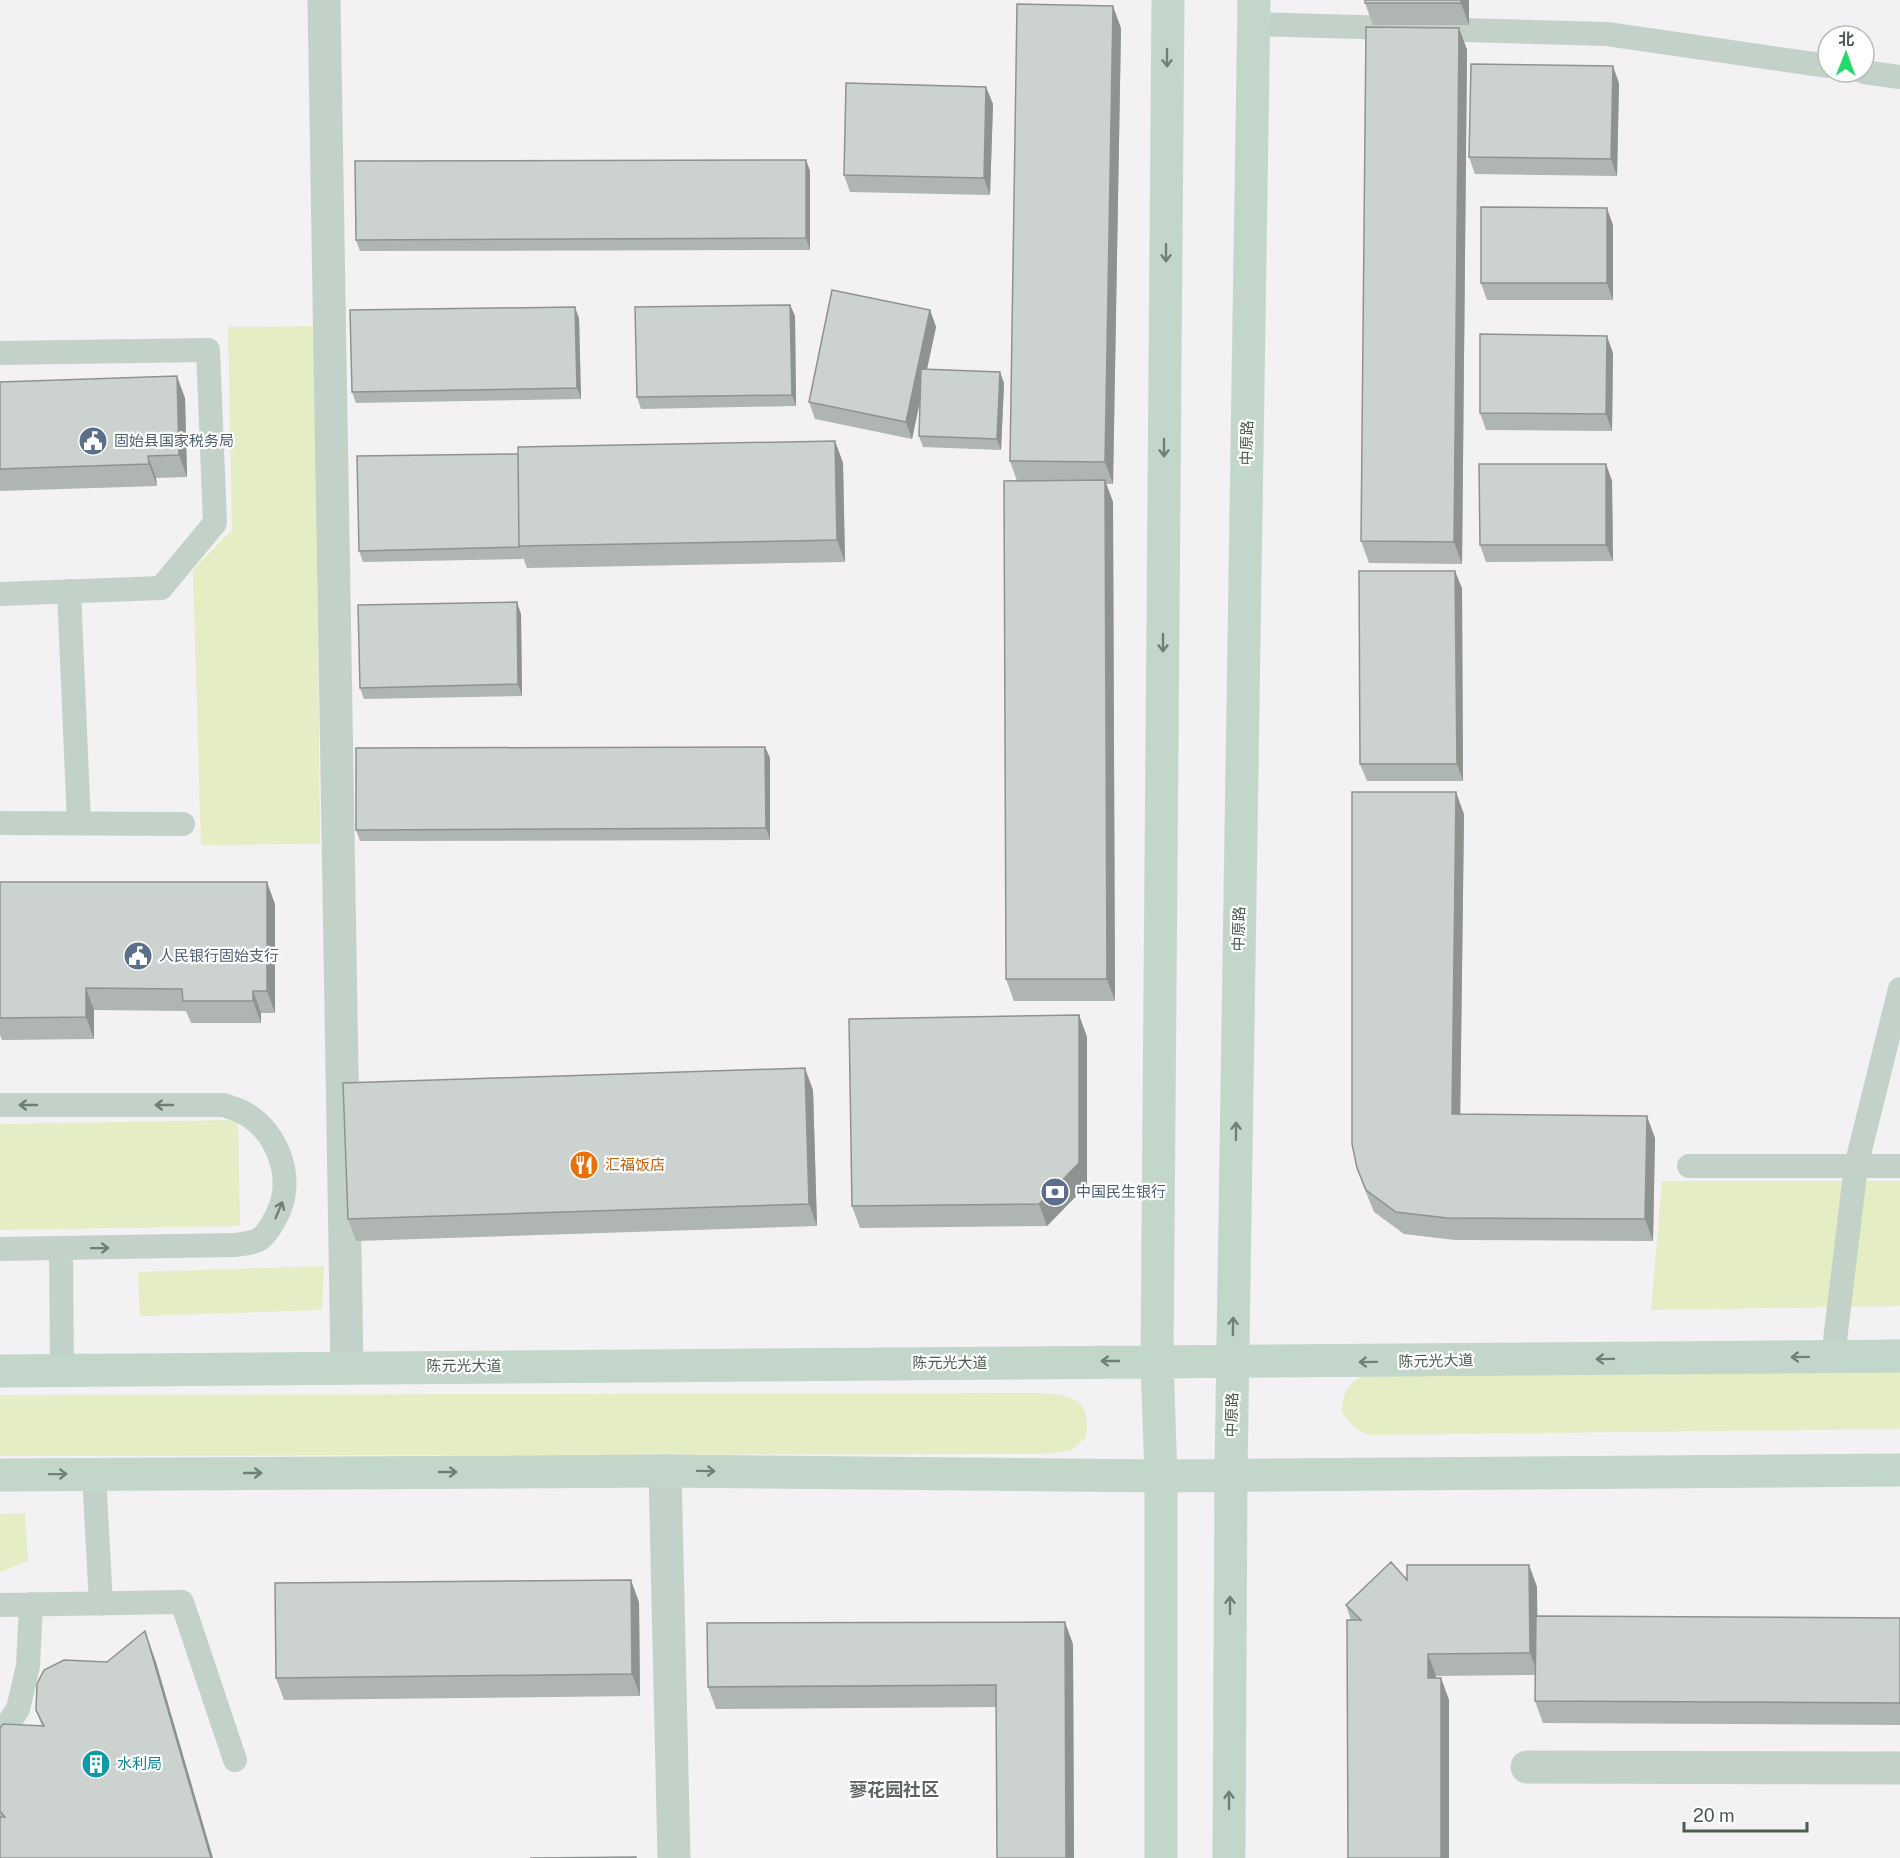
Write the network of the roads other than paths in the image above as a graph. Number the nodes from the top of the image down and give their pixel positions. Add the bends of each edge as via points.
1 (324, 0) edge
2 (1168, 0) edge
3 (1254, 12) edge
4 (1816, 64) edge
5 (1876, 74) edge
6 (1900, 77) edge
7 (0, 353) edge
8 (69, 591) junction
9 (0, 594) edge
10 (0, 823) edge
11 (79, 824) junction
12 (183, 824) dead end
13 (1900, 989) edge
14 (0, 1105) edge
15 (1689, 1166) dead end
16 (1856, 1166) junction
17 (1900, 1166) edge
18 (61, 1248) junction
19 (0, 1249) edge
20 (1900, 1356) edge
21 (1833, 1357) junction
22 (1157, 1361) junction
23 (1232, 1363) junction
24 (347, 1367) junction
25 (0, 1371) edge
26 (62, 1372) junction
27 (1900, 1470) edge
28 (665, 1471) junction
29 (1230, 1473) junction
30 (94, 1474) junction
31 (0, 1475) edge
32 (1161, 1476) junction
33 (31, 1604) junction
34 (101, 1604) junction
35 (0, 1605) edge
36 (0, 1736) edge
37 (235, 1760) dead end
38 (1527, 1767) dead end
39 (1900, 1768) edge
40 (674, 1858) edge
41 (1161, 1858) edge
42 (1229, 1858) edge

1 - 24 street
2 -> 22 main road
3 - 4 lane via 1607,34
23 -> 3 main road, 中原路
5 - 6 lane
7 - 8 lane via 208,350 215,524 161,588
8 - 9 lane
8 - 11 lane
10 - 11 lane
11 - 12 lane
13 - 16 lane
18 -> 14 lane via 235,1245 258,1240 272,1226 282,1205 286,1180 280,1154 246,1114 224,1105
15 - 16 lane
16 - 17 lane
16 - 21 lane
18 - 19 lane
18 - 26 lane
20 - 21 main road, 陈元光大道
21 -> 23 main road, 陈元光大道
22 - 23 main road, 陈元光大道
22 -> 24 main road, 陈元光大道
22 - 32 main road
23 - 29 main road, 中原路
24 - 26 main road, 陈元光大道
25 - 26 main road, 陈元光大道
27 - 29 main road
30 -> 28 main road
28 -> 32 main road
28 - 40 street
29 - 32 main road
42 -> 29 main road, 中原路
31 -> 30 main road
30 - 34 lane
32 - 41 main road
33 - 34 lane
33 - 35 lane
33 - 36 lane via 28,1666 18,1708
34 - 37 lane via 182,1602
38 - 39 street

